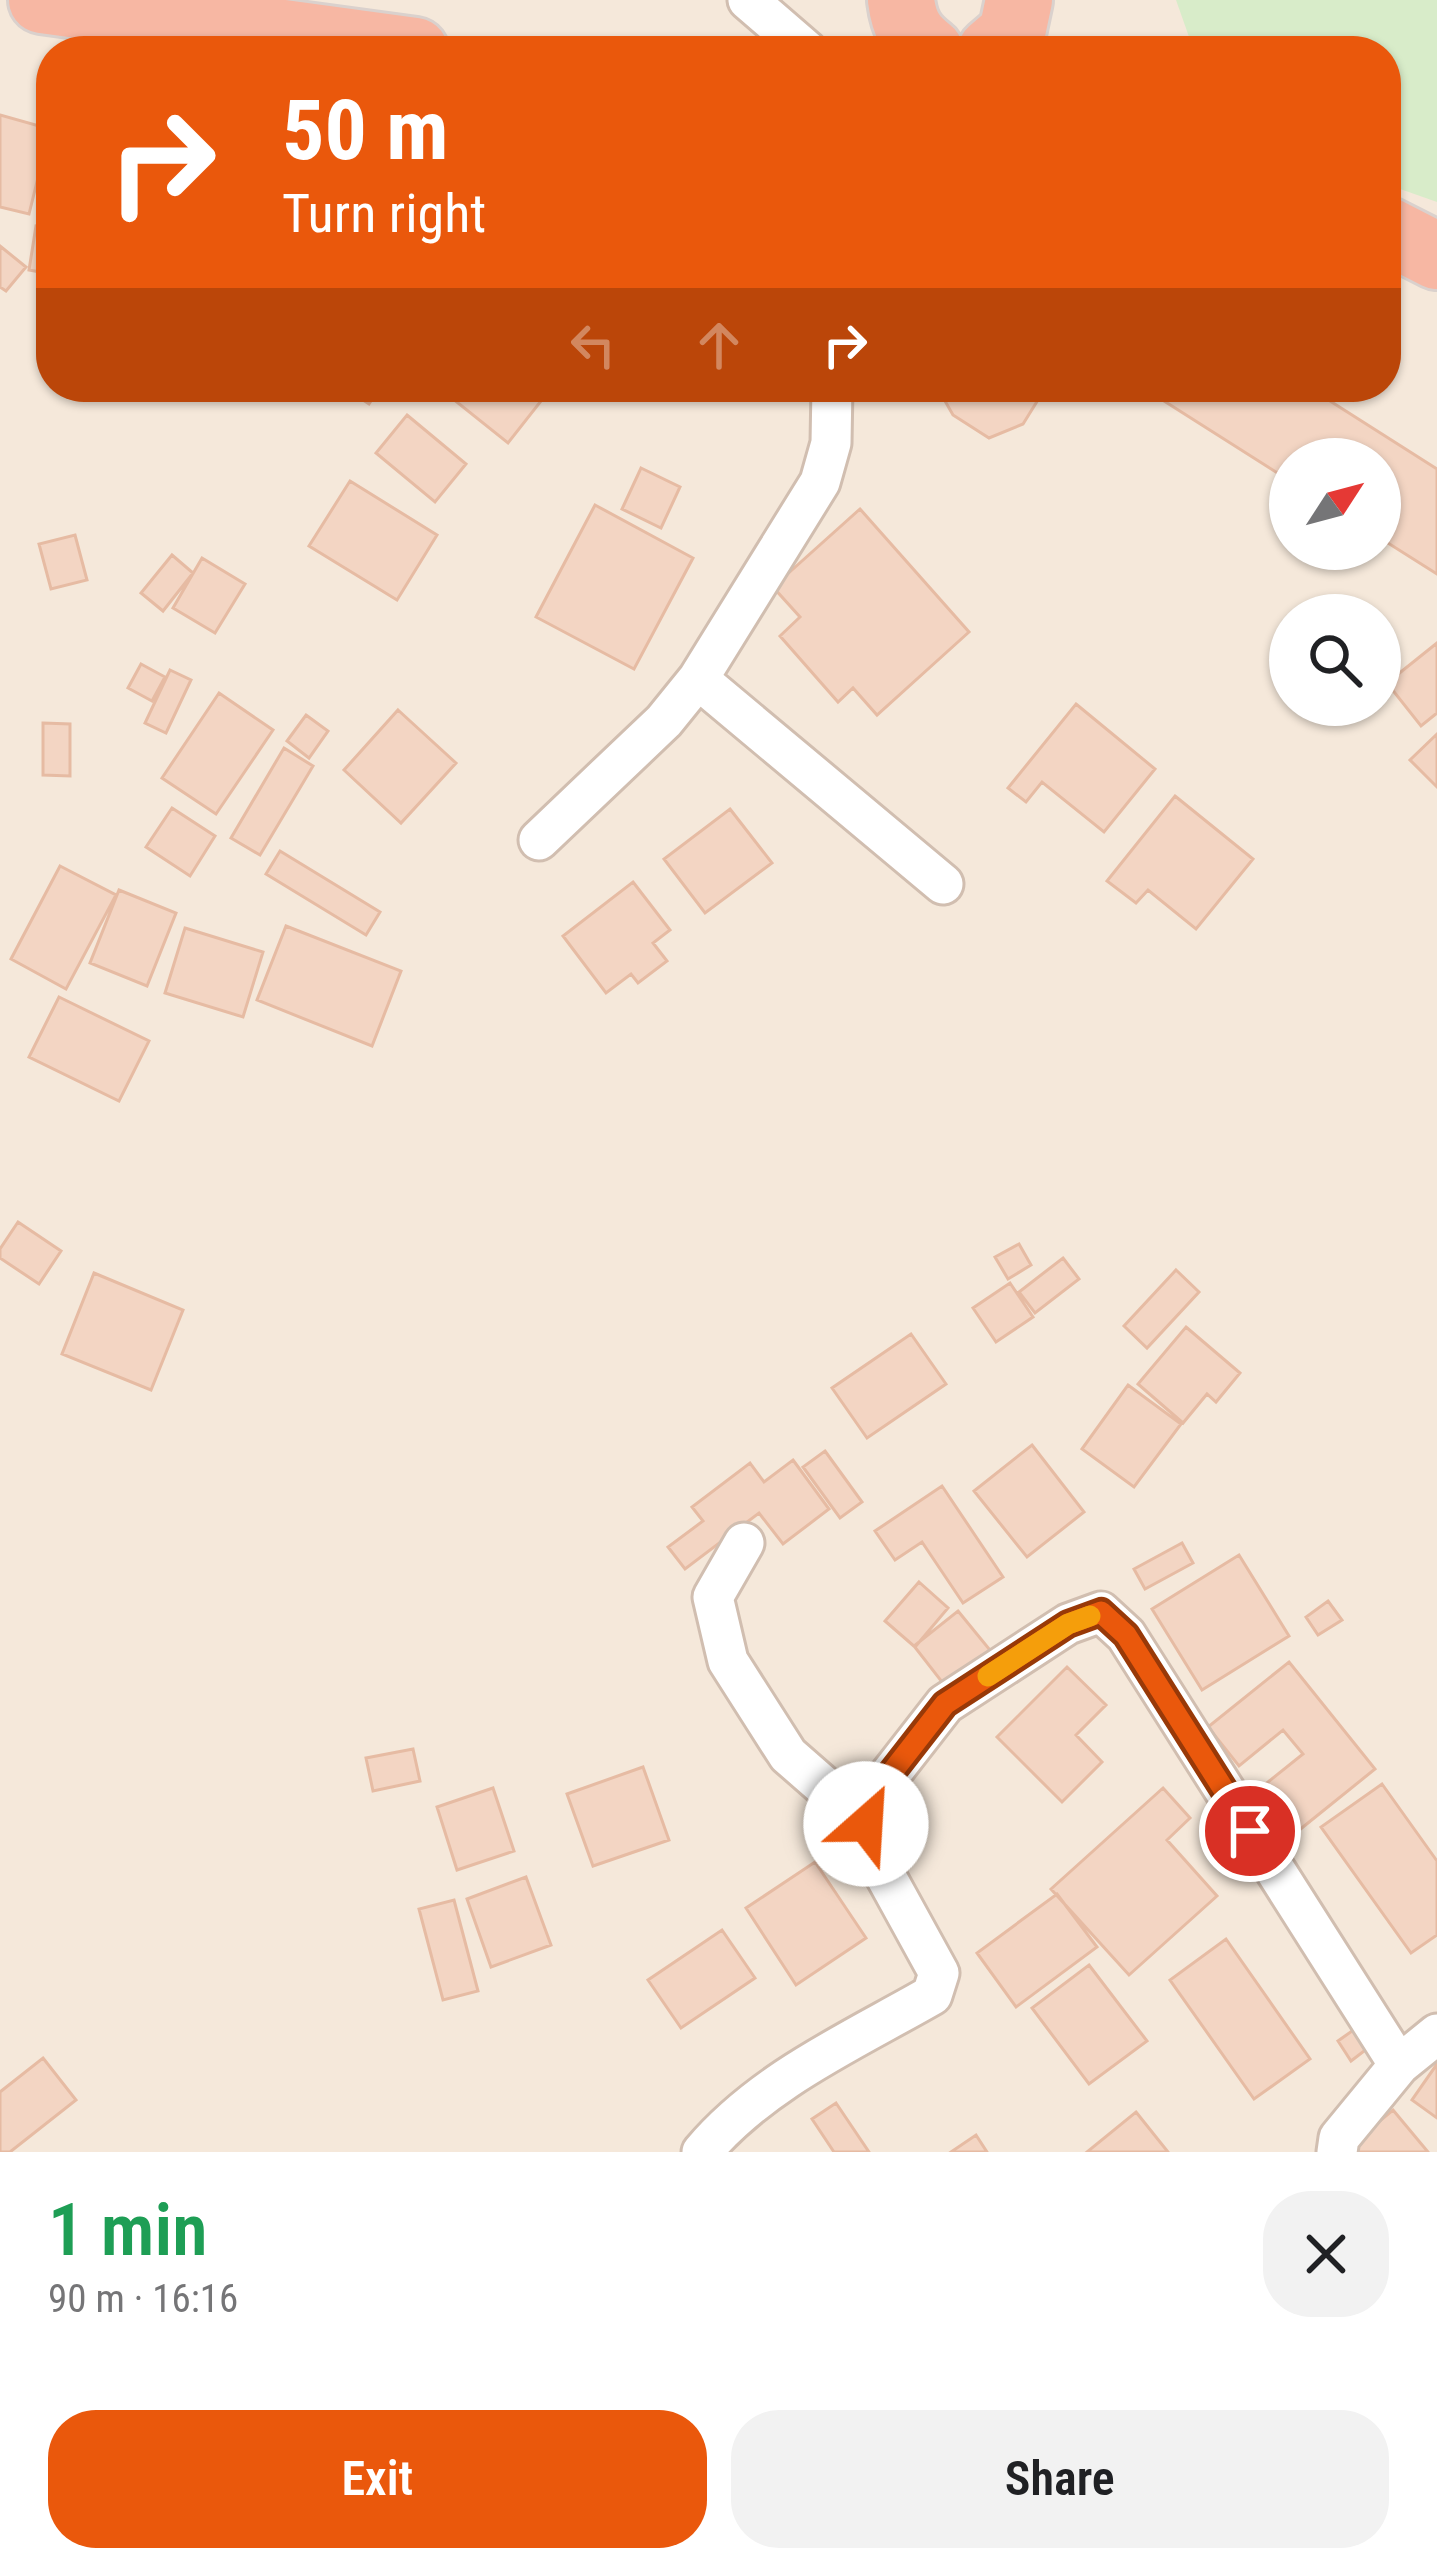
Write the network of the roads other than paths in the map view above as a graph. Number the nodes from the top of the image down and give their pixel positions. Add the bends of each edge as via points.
1 (41, 0) edge
2 (748, 0) edge
3 (305, 36) edge
4 (790, 36) edge
5 (1401, 238) edge
6 (1437, 256) edge
7 (832, 402) edge
8 (698, 680) junction
9 (539, 840) dead end
10 (943, 884) dead end
11 (744, 1543) dead end
12 (866, 1824) junction
13 (1437, 2034) edge
14 (1399, 2066) junction
15 (702, 2152) edge
16 (1337, 2152) edge

1 - 3 highway
2 - 4 street
5 - 6 highway
7 - 8 street via 820,482
8 - 9 street
8 - 10 street
11 - 12 street via 713,1597 728,1661 788,1755
12 - 14 street via 864,1808 945,1704 1068,1624 1101,1612 1126,1635
12 - 15 street via 938,1984 932,1995 772,2088
13 - 14 street
14 - 16 street via 1339,2138

